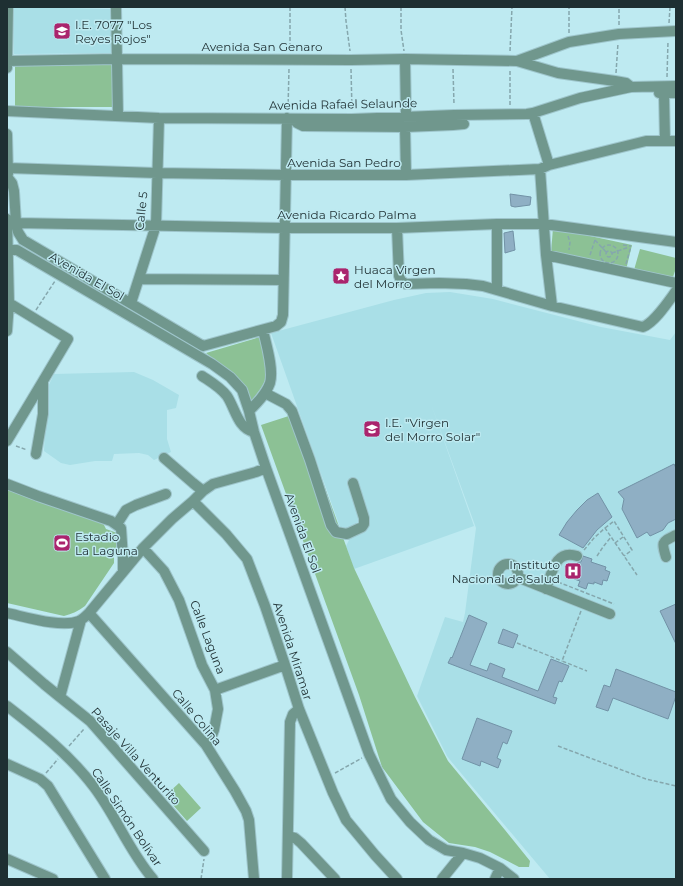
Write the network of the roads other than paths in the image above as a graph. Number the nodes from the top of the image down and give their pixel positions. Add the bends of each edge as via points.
1 (8, 7) edge
2 (116, 7) edge
3 (672, 31) edge
4 (117, 59) junction
5 (405, 59) junction
6 (7, 61) edge
7 (514, 61) junction
8 (7, 68) edge
9 (635, 87) junction
10 (669, 88) edge
11 (676, 93) edge
12 (7, 111) edge
13 (533, 113) junction
14 (118, 116) junction
15 (159, 118) junction
16 (290, 119) junction
17 (405, 122) junction
18 (464, 124) dead end
19 (7, 134) edge
20 (665, 141) junction
21 (676, 141) edge
22 (7, 154) edge
23 (544, 167) junction
24 (157, 173) junction
25 (286, 175) junction
26 (406, 175) junction
27 (7, 178) edge
28 (12, 221) edge
29 (496, 224) junction
30 (544, 224) junction
31 (156, 225) junction
32 (285, 228) junction
33 (397, 228) junction
34 (676, 242) edge
35 (7, 250) edge
36 (546, 254) junction
37 (139, 279) junction
38 (283, 280) junction
39 (676, 283) edge
40 (497, 290) junction
41 (676, 291) edge
42 (9, 303) junction
43 (131, 304) junction
44 (552, 306) junction
45 (263, 330) junction
46 (7, 331) edge
47 (202, 376) dead end
48 (43, 381) junction
49 (265, 393) junction
50 (249, 411) junction
51 (254, 432) junction
52 (7, 442) edge
53 (36, 454) road end
54 (164, 458) dead end
55 (266, 468) junction
56 (353, 482) dead end
57 (7, 484) edge
58 (203, 491) junction
59 (166, 494) dead end
60 (193, 501) junction
61 (117, 524) junction
62 (676, 534) edge
63 (143, 548) junction
64 (577, 556) road end
65 (666, 557) dead end
66 (123, 570) junction
67 (518, 577) dead end
68 (548, 584) junction
69 (7, 613) edge
70 (89, 613) junction
71 (610, 614) dead end
72 (81, 620) junction
73 (7, 652) edge
74 (285, 665) junction
75 (215, 690) junction
76 (60, 696) junction
77 (7, 706) edge
78 (299, 709) junction
79 (206, 745) junction
80 (7, 764) edge
81 (289, 836) junction
82 (204, 851) road end
83 (463, 853) junction
84 (7, 859) edge
85 (500, 868) junction
86 (41, 877) edge
87 (53, 879) edge
88 (105, 879) edge
89 (153, 879) edge
90 (254, 879) edge
91 (288, 879) edge
92 (335, 879) edge
93 (398, 879) edge
94 (442, 879) edge
95 (494, 879) edge
96 (514, 879) edge

1 - 6 street
2 - 4 street
3 - 7 street via 618,34 569,42
4 - 5 street, Avenida San Genaro
4 - 6 street, Avenida San Genaro
4 - 14 street
5 - 7 street, Avenida San Genaro
5 - 17 street
6 - 8 street
7 - 9 street
9 - 10 street, Avenida Rafael Selaunde
9 - 13 street, Avenida Rafael Selaunde via 580,98
10 - 11 street, Avenida Rafael Selaunde
10 - 20 street
12 - 14 street, Avenida Rafael Selaunde
13 - 17 street, Avenida Rafael Selaunde via 454,115
13 - 23 street
14 - 15 street, Avenida Rafael Selaunde
15 - 16 street, Avenida Rafael Selaunde
15 - 24 street, Calle 5
16 - 17 street, Avenida Rafael Selaunde
16 - 25 street
17 - 18 street
17 - 26 street
19 - 22 street
20 - 21 street, Avenida San Pedro
20 - 23 street, Avenida San Pedro via 646,141
22 - 27 street
23 - 26 street, Avenida San Pedro
23 - 30 street
24 - 25 street, Avenida San Pedro
24 - 27 street, Avenida San Pedro
24 - 31 street, Calle 5
25 - 26 street, Avenida San Pedro
25 - 32 street
27 - 28 street via 12,183 14,191
28 - 31 street, Avenida Ricardo Palma
28 - 35 street
28 - 43 street via 23,240
29 - 30 street, Avenida Ricardo Palma
29 - 33 street, Avenida Ricardo Palma
29 - 40 street
30 - 34 street, Avenida Ricardo Palma
30 - 36 street
31 - 32 street, Avenida Ricardo Palma
31 - 37 street, Calle 5
32 - 33 street, Avenida Ricardo Palma
32 - 38 street
33 - 40 street via 399,276 406,284 466,284
35 - 42 street
35 - 50 street, Avenida El Sol via 16,250 212,364 242,390
36 - 39 street
36 - 44 street
37 - 38 street
37 - 43 street, Calle 5
38 - 45 street via 281,322
40 - 44 street
41 - 44 street via 653,320 643,327
42 - 46 street
42 - 48 street via 68,339
43 - 45 street via 203,346
45 - 49 street via 271,369 270,382
47 - 51 street via 220,388 246,429
48 - 52 street
48 - 53 street via 43,414
49 - 50 street
49 - 56 street via 286,404 292,411 331,525 338,533 347,534 364,524
50 - 51 street, Avenida El Sol
51 - 55 street, Avenida El Sol
54 - 58 street
55 - 58 street via 213,484
55 - 83 street, Avenida El Sol via 369,754 391,799 429,840 446,850
57 - 61 street
58 - 60 street
59 - 61 street via 126,510
60 - 63 street
60 - 74 street, Avenida Miramar via 226,534 246,559
61 - 66 street via 121,528
62 - 65 street via 663,543
63 - 66 street
63 - 75 street, Calle Laguna via 164,571 179,600 202,665
64 - 68 street via 566,554 561,557 556,562
66 - 70 street
67 - 68 street
68 - 71 street via 584,604
69 - 72 street via 47,622 71,624
70 - 72 street
70 - 79 street, Calle Colina
72 - 76 street
73 - 76 street, Pasaje Villa Venturito
74 - 75 street
74 - 78 street, Avenida Miramar
75 - 79 street, Calle Laguna via 218,709 214,730
76 - 82 street, Pasaje Villa Venturito via 90,721
77 - 89 street, Calle Simón Bolívar via 79,769 94,787 133,853
78 - 81 street, Avenida Miramar via 293,714 290,722
78 - 93 street via 346,820
79 - 90 street, Calle Colina via 246,811
80 - 88 street via 40,779 48,786
81 - 91 street, Avenida Miramar
81 - 92 street via 301,843
83 - 85 street, Avenida El Sol
83 - 94 street
84 - 86 street
85 - 95 street
85 - 96 street, Avenida El Sol
86 - 87 street

